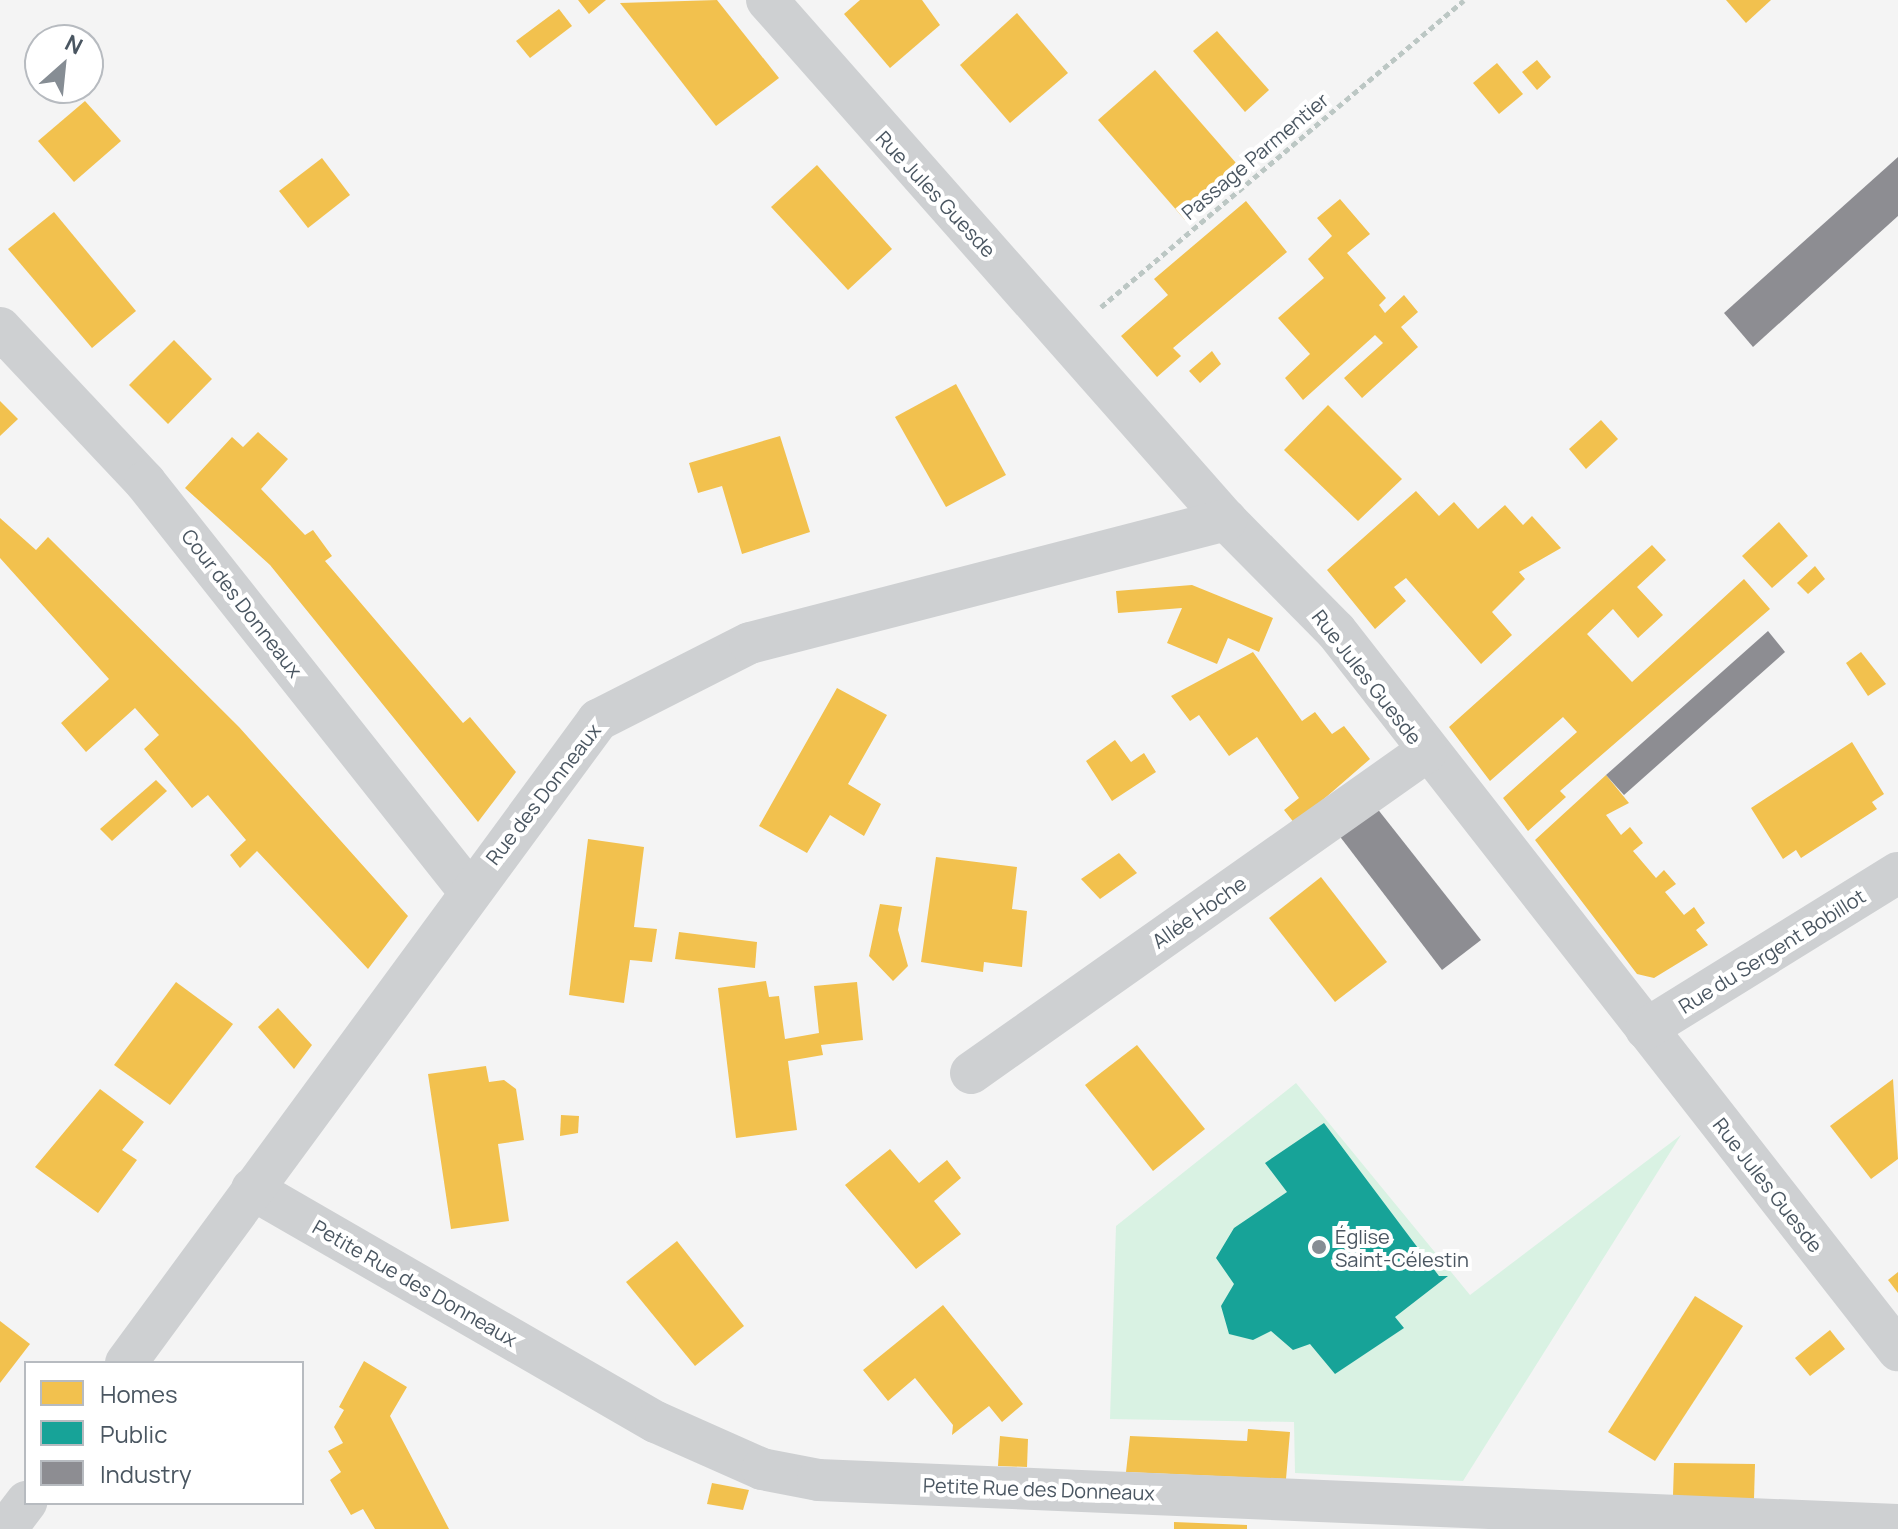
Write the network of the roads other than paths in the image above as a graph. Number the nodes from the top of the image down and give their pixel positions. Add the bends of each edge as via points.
1 (767, 0) edge
2 (0, 328) edge
3 (1226, 520) junction
4 (1426, 752) junction
5 (1898, 873) edge
6 (469, 891) junction
7 (1646, 1029) junction
8 (971, 1073) dead end
9 (252, 1189) junction
10 (1898, 1350) edge
11 (127, 1361) edge
12 (24, 1505) edge
13 (1898, 1525) edge
14 (6, 1529) edge

1 - 3 street, Rue Jules Guesde
2 - 6 street, Cour des Donneaux via 145,482
3 - 4 street, Rue Jules Guesde via 1336,631
3 - 6 street, Rue des Donneaux via 750,643 598,720
4 - 7 street, Rue Jules Guesde
4 - 8 street, Allée Hoche
5 - 7 street, Rue du Sergent Bobillot
6 - 9 street, Rue des Donneaux
7 - 10 street, Rue Jules Guesde
9 - 11 street, Rue des Donneaux
9 - 13 street, Petite Rue des Donneaux via 656,1422 762,1469 818,1480
12 - 14 street

